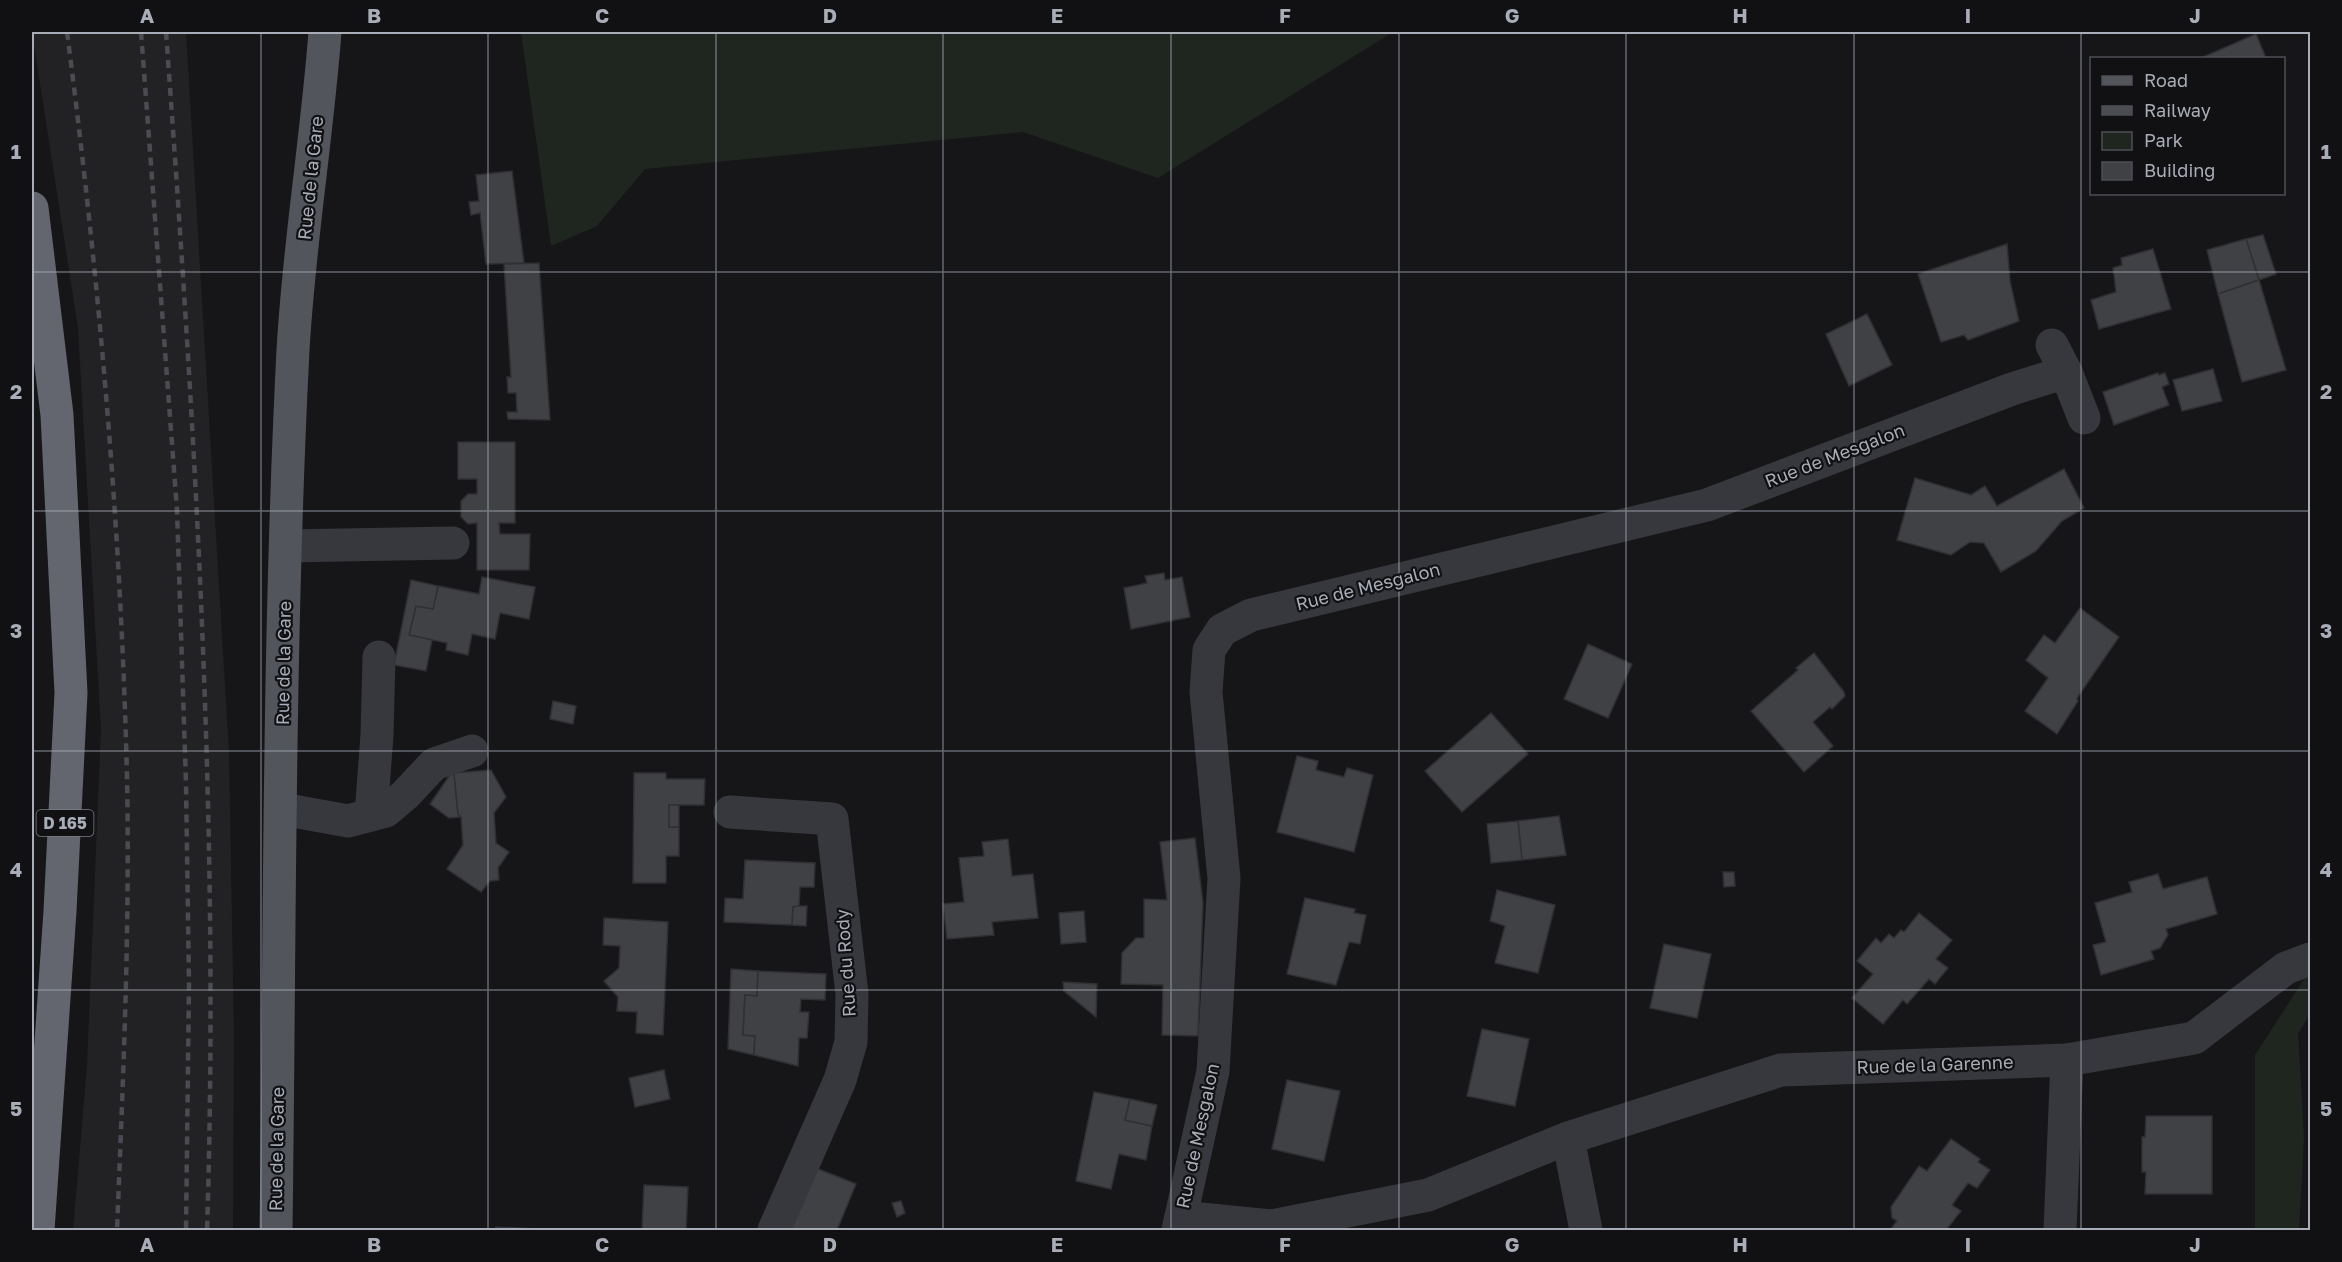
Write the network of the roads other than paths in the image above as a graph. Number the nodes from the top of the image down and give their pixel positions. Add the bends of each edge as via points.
1 (325, 32) edge
2 (349, 32) edge
3 (320, 96) junction
4 (32, 208) edge
5 (2084, 418) dead end
6 (453, 543) dead end
7 (286, 546) junction
8 (379, 657) dead end
9 (472, 751) dead end
10 (282, 809) junction
11 (730, 812) dead end
12 (371, 815) junction
13 (2298, 963) edge
14 (2067, 1060) junction
15 (1568, 1138) junction
16 (1180, 1224) edge
17 (38, 1230) edge
18 (276, 1230) edge
19 (774, 1230) edge
20 (1586, 1230) edge
21 (2060, 1230) edge

1 - 3 main road, Rue de la Gare
2 - 3 main road, Rue de la Gare
3 - 7 main road, Rue de la Gare via 293,347
4 - 17 highway, D 165 via 57,415 71,693
5 - 16 street, Rue de Mesgalon via 2059,359 2012,389 1707,505 1251,615 1222,630 1209,650 1206,692 1224,878 1213,1071
6 - 7 street
7 - 10 main road, Rue de la Gare
8 - 12 street
9 - 12 street via 434,764 386,811
10 - 12 street via 348,821
10 - 18 main road, Rue de la Gare
11 - 19 street, Rue du Rody via 832,819 846,934 852,994 851,1042 840,1080
13 - 14 street, Rue de la Garenne via 2194,1038
14 - 15 street, Rue de la Garenne via 1781,1070
14 - 21 street
15 - 16 street, Rue de la Garenne via 1428,1195 1272,1226
15 - 20 street

